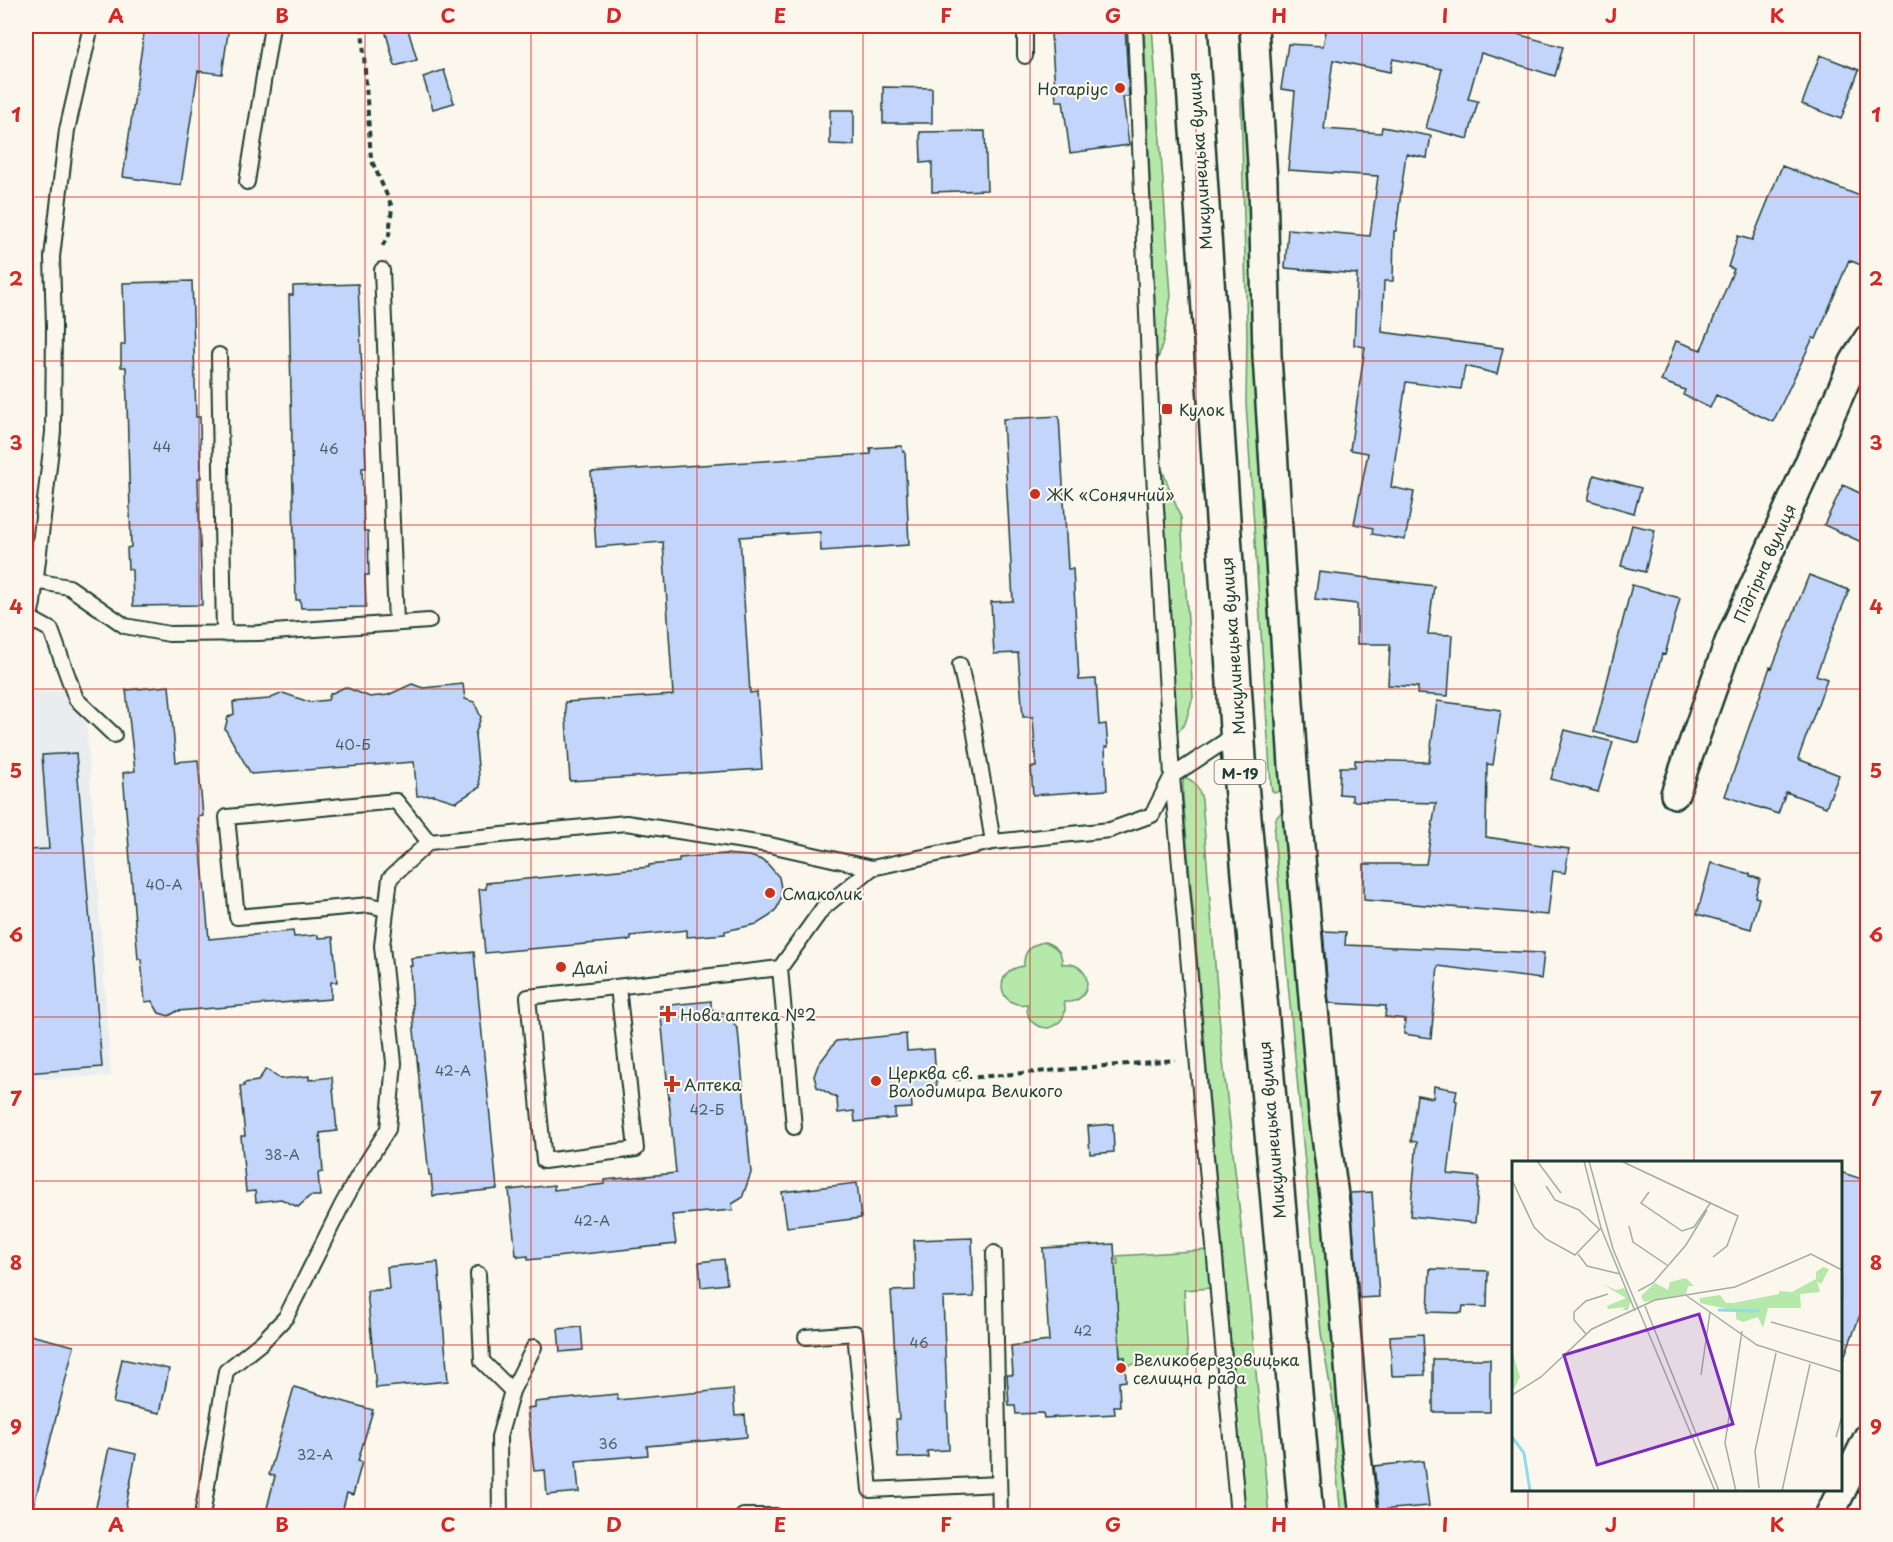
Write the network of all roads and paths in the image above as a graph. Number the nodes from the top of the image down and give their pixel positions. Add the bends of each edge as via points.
1 (91, 26) edge
2 (272, 26) edge
3 (362, 26) edge
4 (1025, 26) edge
5 (1136, 26) edge
6 (1190, 26) edge
7 (1254, 26) edge
8 (1025, 56) dead end
9 (247, 182) dead end
10 (382, 270) joint
11 (1868, 339) edge
12 (219, 355) dead end
13 (35, 581) junction
14 (29, 618) junction
15 (429, 621) dead end
16 (396, 623) junction
17 (26, 632) edge
18 (224, 634) junction
19 (960, 665) dead end
20 (1238, 733) junction
21 (114, 735) dead end
22 (1172, 776) junction
23 (1675, 794) dead end
24 (429, 842) junction
25 (993, 842) junction
26 (872, 868) junction
27 (386, 909) junction
28 (780, 968) junction
29 (618, 987) junction
30 (1196, 1059) junction
31 (955, 1079) dead end
32 (795, 1127) dead end
33 (994, 1253) dead end
34 (478, 1274) dead end
35 (806, 1337) dead end
36 (534, 1347) dead end
37 (512, 1391) junction
38 (1868, 1437) edge
39 (999, 1484) junction
40 (1842, 1490) edge
41 (1841, 1491) edge
42 (201, 1516) edge
43 (500, 1516) edge
44 (743, 1516) edge
45 (776, 1516) edge
46 (1000, 1516) edge
47 (1238, 1516) edge
48 (1306, 1516) edge
49 (1364, 1516) edge
50 (1829, 1516) edge

1 - 13 lane via 67,130 52,256 53,432
2 - 9 lane
3 - 10 path via 371,159 392,207 389,236 381,248
4 - 8 lane
5 - 22 lane via 1152,445
6 - 20 highway, Микулинецька вулиця / М-19
7 - 49 street via 1267,356 1293,765
10 - 16 lane
11 - 23 street, Підгірна вулиця via 1854,362 1729,642
12 - 18 lane
13 - 14 lane
13 - 18 lane via 69,587 125,626 169,634
14 - 17 lane
14 - 21 lane via 51,630 75,699
15 - 16 lane
16 - 18 lane
19 - 25 lane
20 - 22 lane
20 - 48 highway, Микулинецька вулиця / М-19
22 - 25 lane via 1152,815 1110,830
22 - 30 lane
24 - 26 lane via 626,823 770,845
24 - 27 lane via 390,878
24 - 27 lane via 396,801 227,817 237,917 369,905
25 - 26 lane
26 - 28 lane via 823,908
27 - 42 lane via 381,945 394,1063 388,1129 352,1185 286,1317 226,1371
28 - 29 lane
28 - 32 lane
29 - 29 lane via 528,997 544,1161 636,1149
30 - 31 path
30 - 47 lane
33 - 39 lane
34 - 37 lane via 482,1361
35 - 39 lane via 855,1333 870,1490
36 - 37 lane
37 - 43 lane via 499,1437
38 - 40 street
39 - 46 lane
41 - 50 street
44 - 45 lane

